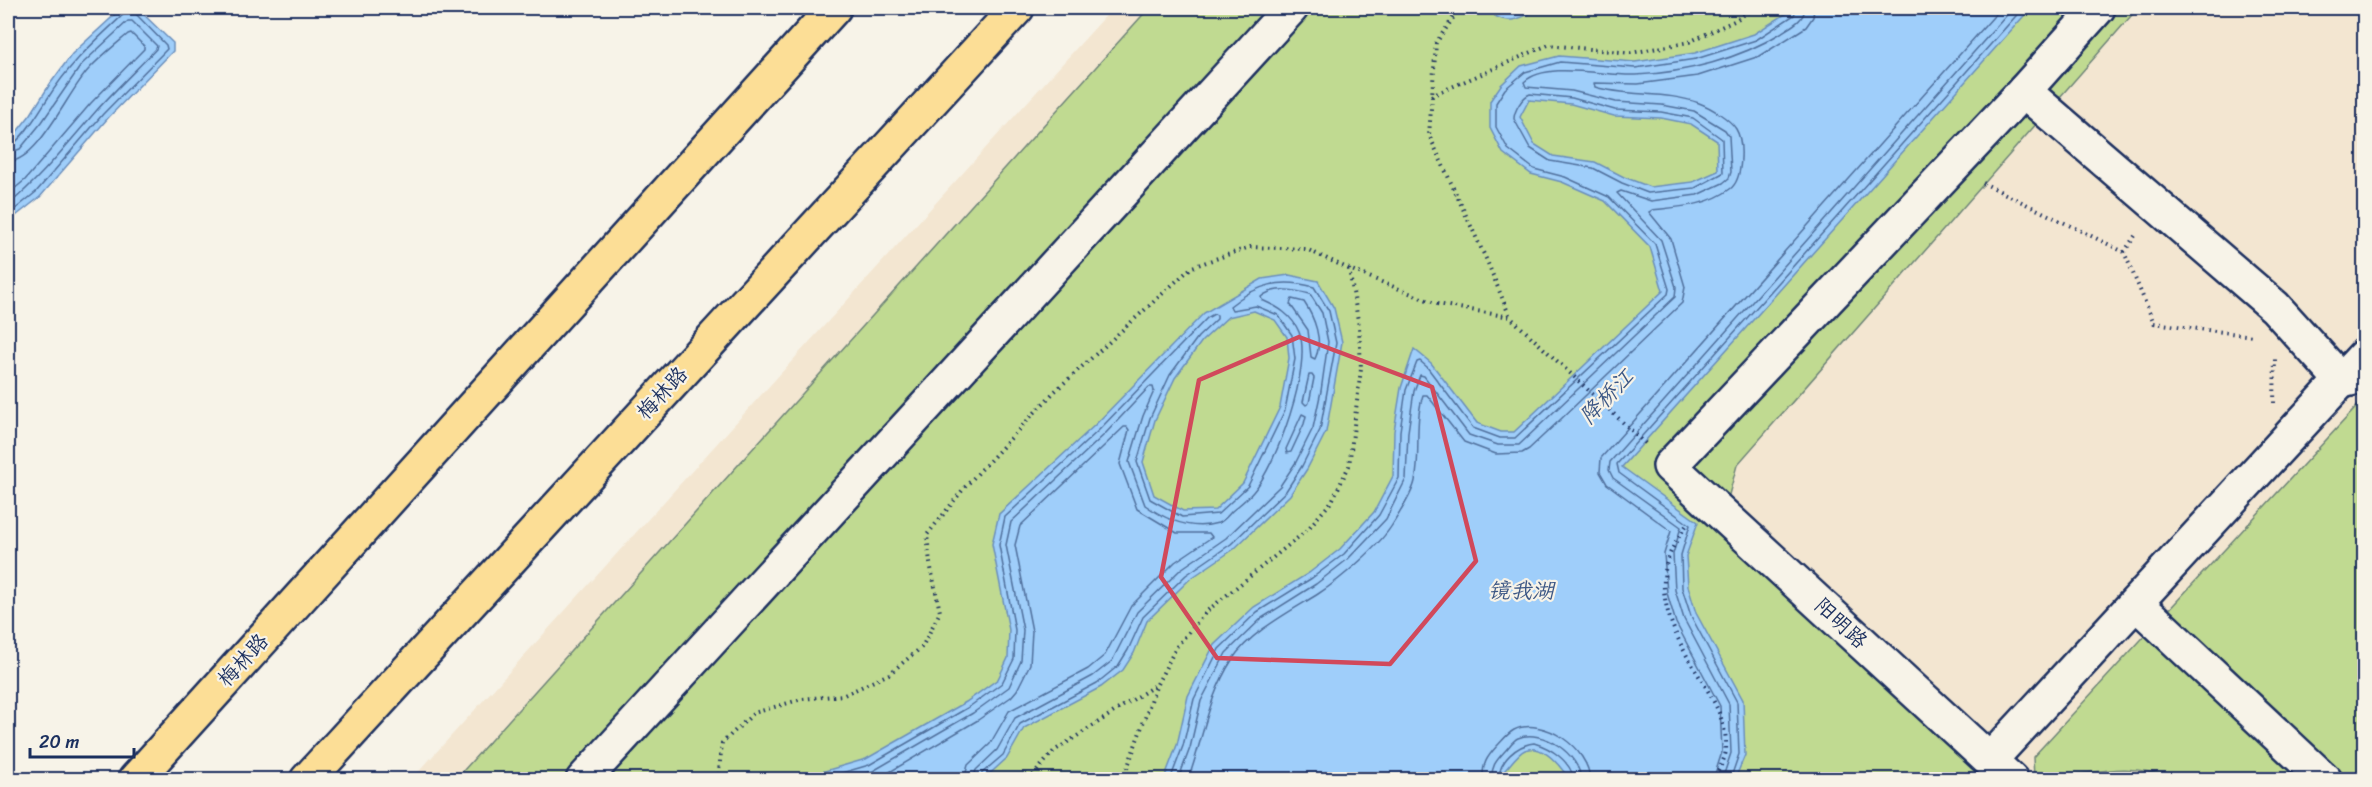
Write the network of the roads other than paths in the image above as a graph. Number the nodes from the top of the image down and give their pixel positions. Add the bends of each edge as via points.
1 (834, 8) edge
2 (1017, 8) edge
3 (1291, 8) edge
4 (2098, 8) edge
5 (2024, 91) junction
6 (2364, 356) edge
7 (2353, 378) edge
8 (2136, 603) junction
9 (2000, 770) edge
10 (135, 780) edge
11 (307, 780) edge
12 (583, 780) edge
13 (2325, 780) edge

1 - 10 main road, 梅林路
2 - 11 main road, 梅林路
3 - 12 street
4 - 5 street
5 - 7 street
5 - 9 street, 阳明路 via 1659,456
6 - 7 street
7 - 8 street via 2274,454
8 - 9 street
8 - 13 street

